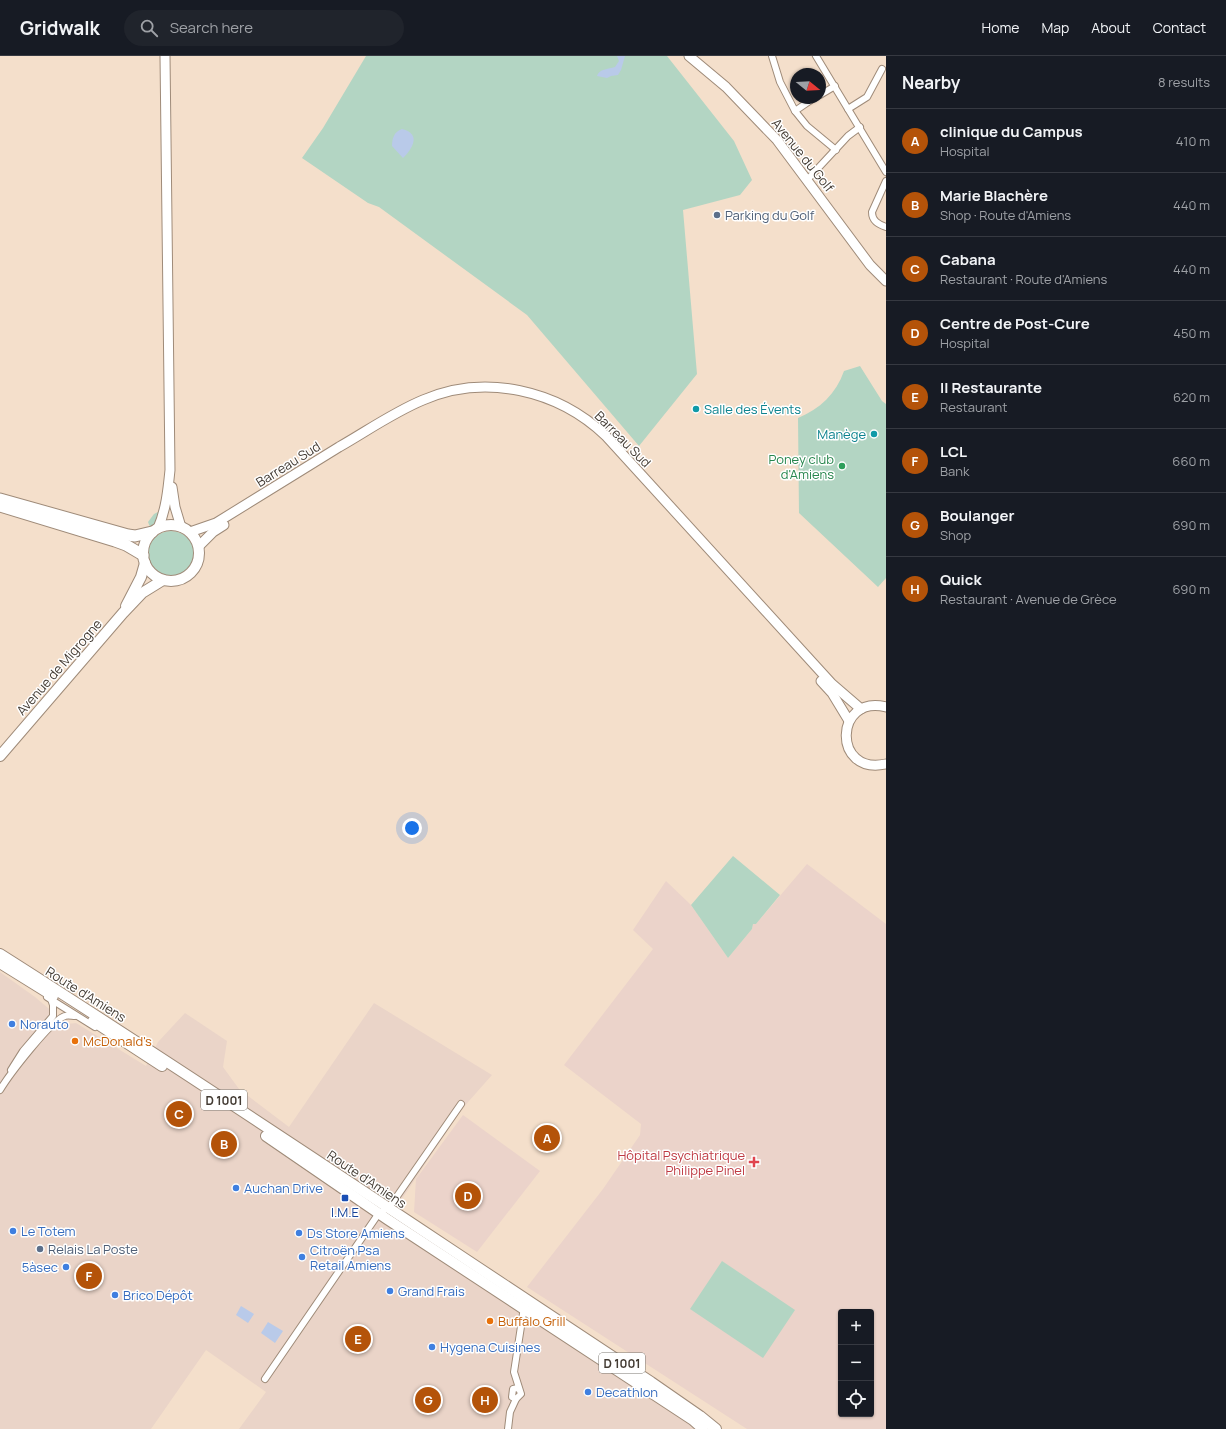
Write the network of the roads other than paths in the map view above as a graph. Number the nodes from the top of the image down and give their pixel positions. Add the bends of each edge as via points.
1 (165, 56) edge
2 (689, 56) edge
3 (772, 56) edge
4 (816, 56) edge
5 (882, 70) dead end
6 (835, 86) junction
7 (826, 91) edge
8 (805, 104) edge
9 (848, 109) junction
10 (795, 111) junction
11 (860, 127) junction
12 (836, 150) junction
13 (886, 155) edge
14 (879, 159) junction
15 (886, 172) edge
16 (808, 179) junction
17 (886, 181) edge
18 (886, 227) edge
19 (886, 281) edge
20 (170, 470) junction
21 (0, 496) edge
22 (0, 499) edge
23 (0, 506) edge
24 (19, 508) junction
25 (0, 509) edge
26 (181, 527) junction
27 (155, 530) junction
28 (190, 532) junction
29 (199, 546) junction
30 (144, 559) junction
31 (163, 580) junction
32 (123, 613) junction
33 (886, 707) edge
34 (861, 709) junction
35 (849, 720) junction
36 (0, 756) edge
37 (886, 764) edge
38 (0, 954) edge
39 (0, 963) edge
40 (14, 972) junction
41 (51, 999) junction
42 (77, 1017) junction
43 (108, 1032) junction
44 (7, 1079) junction
45 (0, 1090) edge
46 (461, 1104) dead end
47 (383, 1211) junction
48 (525, 1304) junction
49 (265, 1379) dead end
50 (508, 1429) edge
51 (703, 1429) edge
52 (716, 1429) edge

1 - 20 main road
2 - 16 main road, Avenue du Golf via 726,87 766,128
3 - 10 street via 780,82
4 - 6 street
5 - 9 street via 867,97
6 - 7 street
6 - 9 street
8 - 10 street
9 - 11 street
10 - 12 street via 807,126
11 - 12 street
11 - 14 street
12 - 16 street
13 - 14 street
14 - 15 street
16 - 19 main road, Avenue du Golf via 870,265
17 - 18 street via 872,212 876,223
20 - 26 main road via 175,507
20 - 27 main road via 162,518
21 - 24 highway
22 - 24 highway
23 - 24 highway
24 - 25 highway
24 - 27 highway via 128,535 135,536
24 - 30 highway via 121,543
26 - 27 main road via 170,525
26 - 28 main road
27 - 30 main road via 144,545
28 - 29 main road
28 - 34 main road, Barreau Sud via 216,524 364,433 424,400 457,390 480,387 538,395 583,417 606,436 832,684
29 - 31 main road via 198,562 192,573 175,582
29 - 35 main road, Barreau Sud via 213,532 406,412 460,393 494,391 526,395 571,414 606,441 816,674
30 - 31 main road via 150,572
30 - 32 main road, Avenue de Migrogne via 140,578
31 - 32 main road, Avenue de Migrogne via 142,593
32 - 36 main road, Avenue de Migrogne
33 - 34 main road via 871,705
34 - 35 main road
35 - 37 main road via 846,744 852,754 860,761 870,764
38 - 47 main road, Route d'Amiens / D 1001 via 142,1044
39 - 40 main road, Route d'Amiens / D 1001
40 - 41 street via 21,980
40 - 43 main road, Route d'Amiens / D 1001
41 - 42 street
41 - 44 street via 53,1016 12,1066
42 - 43 street
42 - 44 street via 65,1016 53,1024
43 - 47 main road, Route d'Amiens / D 1001
44 - 45 street
46 - 47 street
47 - 48 main road, Route d'Amiens / D 1001
47 - 49 street
48 - 50 street via 518,1336 514,1377 516,1388 521,1394 514,1398
48 - 51 main road, Route d'Amiens / D 1001
48 - 52 main road, Route d'Amiens / D 1001 via 688,1407

